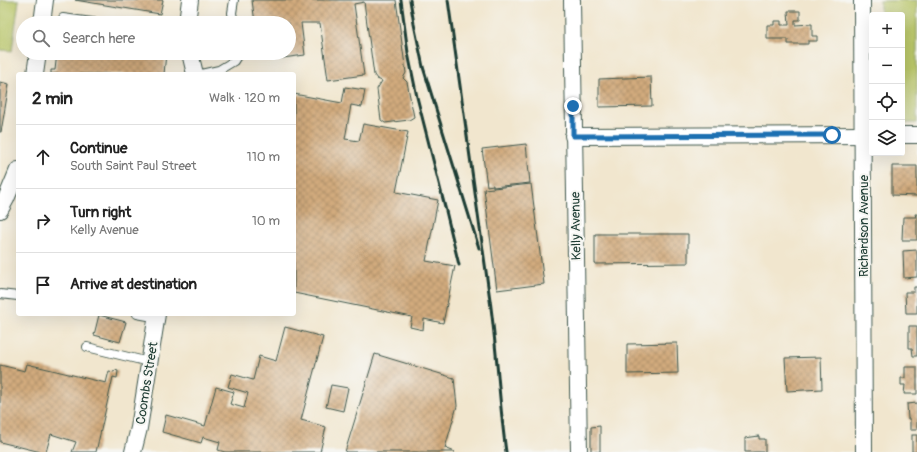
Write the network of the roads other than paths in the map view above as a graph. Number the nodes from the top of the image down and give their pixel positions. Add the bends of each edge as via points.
1 (45, 0) edge
2 (190, 0) edge
3 (234, 0) edge
4 (572, 0) edge
5 (862, 0) edge
6 (43, 16) edge
7 (188, 16) edge
8 (233, 16) edge
9 (37, 60) edge
10 (192, 60) edge
11 (235, 60) edge
12 (35, 72) edge
13 (195, 72) edge
14 (210, 72) edge
15 (867, 135) edge
16 (905, 135) edge
17 (917, 135) edge
18 (573, 136) junction
19 (16, 175) edge
20 (0, 210) edge
21 (0, 294) edge
22 (16, 296) edge
23 (156, 316) edge
24 (87, 348) dead end
25 (149, 362) junction
26 (133, 452) edge
27 (579, 452) edge
28 (864, 452) edge

1 - 6 street
2 - 7 street
3 - 8 lane
4 - 18 street, Kelly Avenue
5 - 15 street, Richardson Avenue
9 - 12 street
10 - 13 street
11 - 14 lane via 219,70
15 - 18 street
15 - 28 street, Richardson Avenue
16 - 17 street
18 - 27 street, Kelly Avenue
19 - 20 street
21 - 22 lane
23 - 25 street, Coombs Street
24 - 25 lane
25 - 26 street, Coombs Street

